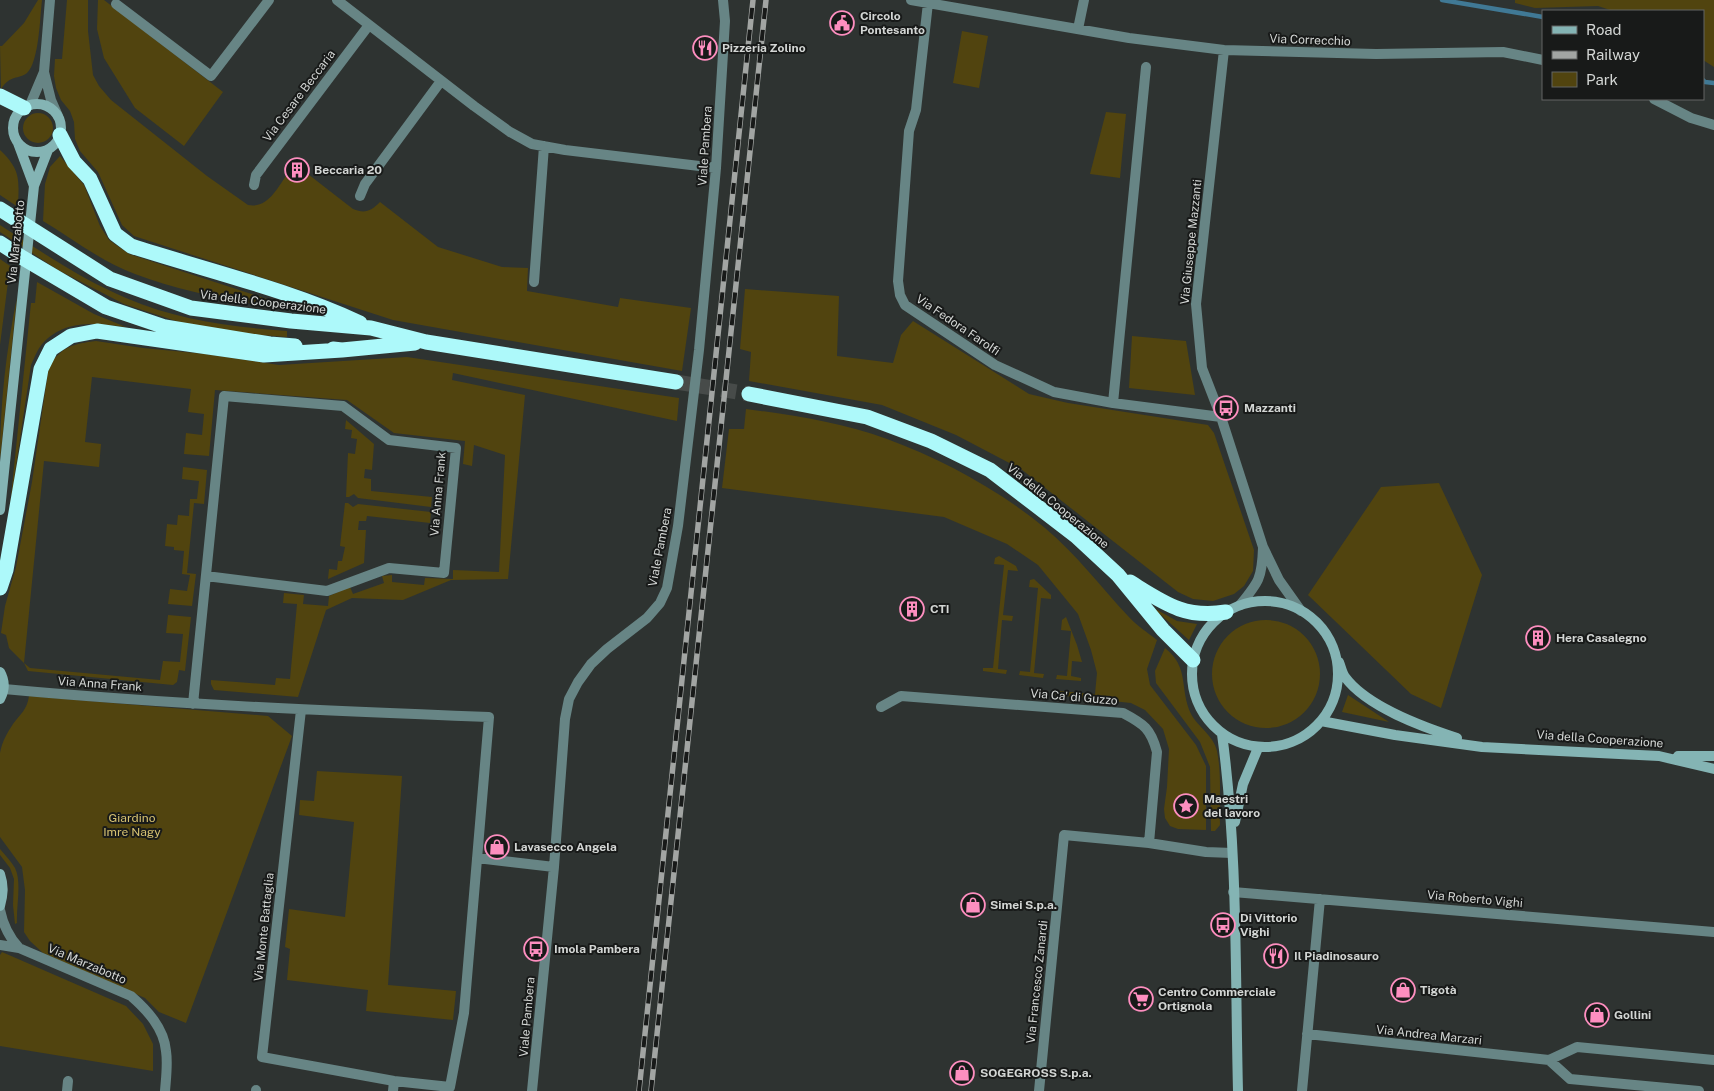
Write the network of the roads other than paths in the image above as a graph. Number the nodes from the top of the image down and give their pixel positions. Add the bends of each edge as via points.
1 (50, 0) edge
2 (269, 0) edge
3 (337, 0) edge
4 (723, 0) edge
5 (911, 0) edge
6 (1084, 2) edge
7 (928, 3) junction
8 (116, 4) dead end
9 (369, 25) junction
10 (1078, 29) junction
11 (1224, 50) junction
12 (1542, 60) edge
13 (1146, 68) dead end
14 (44, 72) junction
15 (441, 80) junction
16 (0, 96) edge
17 (1656, 100) edge
18 (27, 107) junction
19 (58, 116) junction
20 (1714, 125) edge
21 (60, 135) junction
22 (18, 142) junction
23 (544, 146) junction
24 (48, 150) junction
25 (716, 168) junction
26 (254, 185) dead end
27 (34, 189) junction
28 (360, 196) dead end
29 (0, 209) edge
30 (0, 243) edge
31 (534, 282) dead end
32 (371, 328) junction
33 (426, 342) junction
34 (342, 350) junction
35 (676, 382) tunnel mouth
36 (749, 394) tunnel mouth
37 (1114, 403) junction
38 (1221, 417) junction
39 (0, 510) edge
40 (1263, 547) junction
41 (1118, 575) junction
42 (206, 576) junction
43 (0, 588) edge
44 (1233, 608) junction
45 (1301, 611) junction
46 (1328, 639) junction
47 (1193, 660) junction
48 (0, 672) edge
49 (2, 694) edge
50 (193, 704) junction
51 (881, 707) dead end
52 (301, 710) junction
53 (1321, 721) junction
54 (1222, 734) junction
55 (1482, 747) junction
56 (1258, 748) junction
57 (1659, 756) junction
58 (1714, 756) edge
59 (1714, 769) edge
60 (1232, 838) junction
61 (1149, 843) junction
62 (1232, 854) junction
63 (477, 858) junction
64 (554, 867) junction
65 (0, 874) edge
66 (1233, 892) junction
67 (1320, 899) junction
68 (0, 906) edge
69 (0, 910) edge
70 (1714, 932) edge
71 (0, 945) edge
72 (19, 948) junction
73 (1307, 1034) junction
74 (1549, 1060) junction
75 (1714, 1060) edge
76 (394, 1086) edge
77 (165, 1091) edge
78 (532, 1091) edge
79 (1039, 1091) edge
80 (1238, 1091) edge
81 (1302, 1091) edge
82 (1699, 1091) edge

1 - 14 street
2 - 8 street via 211,76
3 - 9 street
4 - 25 street, Viale Pambera via 725,20
5 - 7 street, Via Correcchio
6 - 10 street
7 - 10 street, Via Correcchio
7 - 37 street, Via Fedora Farolfi via 916,110 909,131 898,281 900,295 906,305 995,365 1054,392
9 - 15 street
9 - 26 street, Via Cesare Beccaria via 256,175
10 - 11 street, Via Correcchio
11 - 12 street, Via Correcchio via 1376,54 1503,52
11 - 38 street, Via Giuseppe Mazzanti via 1196,304 1202,368
13 - 37 street
14 - 18 street
14 - 19 street via 50,100
15 - 23 street via 510,132 532,144
15 - 28 street via 364,184
16 - 18 highway
17 - 20 street via 1691,118
18 - 19 street via 46,106
18 - 22 street via 14,120 14,136
19 - 21 street
21 - 24 street
21 - 32 highway via 74,162 90,179 115,234 131,246 280,291 331,309
22 - 24 street via 31,152
22 - 27 street, Via Marzabotto
23 - 25 street
23 - 31 street
24 - 27 street, Via Marzabotto
25 - 64 street, Viale Pambera via 692,422 667,588 648,618 591,664 569,699
27 - 39 street, Via Marzabotto
29 - 32 highway, Via della Cooperazione via 110,279 191,308
30 - 34 highway, Via della Cooperazione via 106,307 165,327 270,344
32 - 33 highway, Via della Cooperazione
33 - 34 highway, Via della Cooperazione
33 - 35 highway, Via della Cooperazione
34 - 43 highway via 264,355 97,331 71,336 51,349 40,369 6,570
36 - 41 highway, Via della Cooperazione via 867,417 940,445 990,470 1076,536
37 - 38 street, Via Fedora Farolfi
38 - 40 street, Via Giuseppe Mazzanti
40 - 44 street, Via Giuseppe Mazzanti via 1258,583
40 - 45 street, Via Giuseppe Mazzanti via 1279,580
41 - 44 highway, Via della Cooperazione via 1165,604 1192,613 1210,614
41 - 47 highway, Via della Cooperazione
42 - 42 street, Via Anna Frank via 224,396 343,406 389,440 456,448 444,573 389,568 327,591
42 - 50 street, Via Anna Frank
44 - 45 street via 1271,602
44 - 47 street via 1211,624 1199,641
45 - 46 street via 1312,618
46 - 53 street via 1334,652 1337,681 1329,709
46 - 55 street, Via della Cooperazione via 1345,676 1368,699 1409,720
47 - 54 street via 1194,694 1205,716
48 - 49 street via 4,682
49 - 50 street, Via Anna Frank
50 - 52 street, Via Anna Frank
51 - 61 street, Via Ca' di Guzzo via 900,696 1123,713 1148,728 1157,752
52 - 63 street, Via Monte Battaglia via 489,717
52 - 76 street, Via Monte Battaglia via 262,1058
53 - 55 street, Via della Cooperazione
53 - 56 street via 1308,734 1293,742
54 - 56 street
54 - 60 street
55 - 57 street, Via della Cooperazione
56 - 60 street via 1243,784
57 - 58 street
57 - 59 street, Via della Cooperazione
60 - 62 street
61 - 62 street, Via Francesco Zanardi
61 - 79 street, Via Francesco Zanardi via 1064,835
62 - 66 street
63 - 64 street
63 - 76 street, Via Monte Battaglia via 464,1013 450,1087
64 - 78 street, Viale Pambera
65 - 68 street via 3,895
66 - 67 street, Via Roberto Vighi
66 - 80 street
67 - 70 street, Via Roberto Vighi
67 - 73 street
69 - 72 street via 10,938
71 - 72 street, Via Marzabotto
72 - 77 street, Via Marzabotto via 131,996 145,1009 158,1028 166,1050
73 - 74 street, Via Andrea Marzari
73 - 81 street
74 - 75 street via 1576,1047
74 - 82 street via 1570,1079

